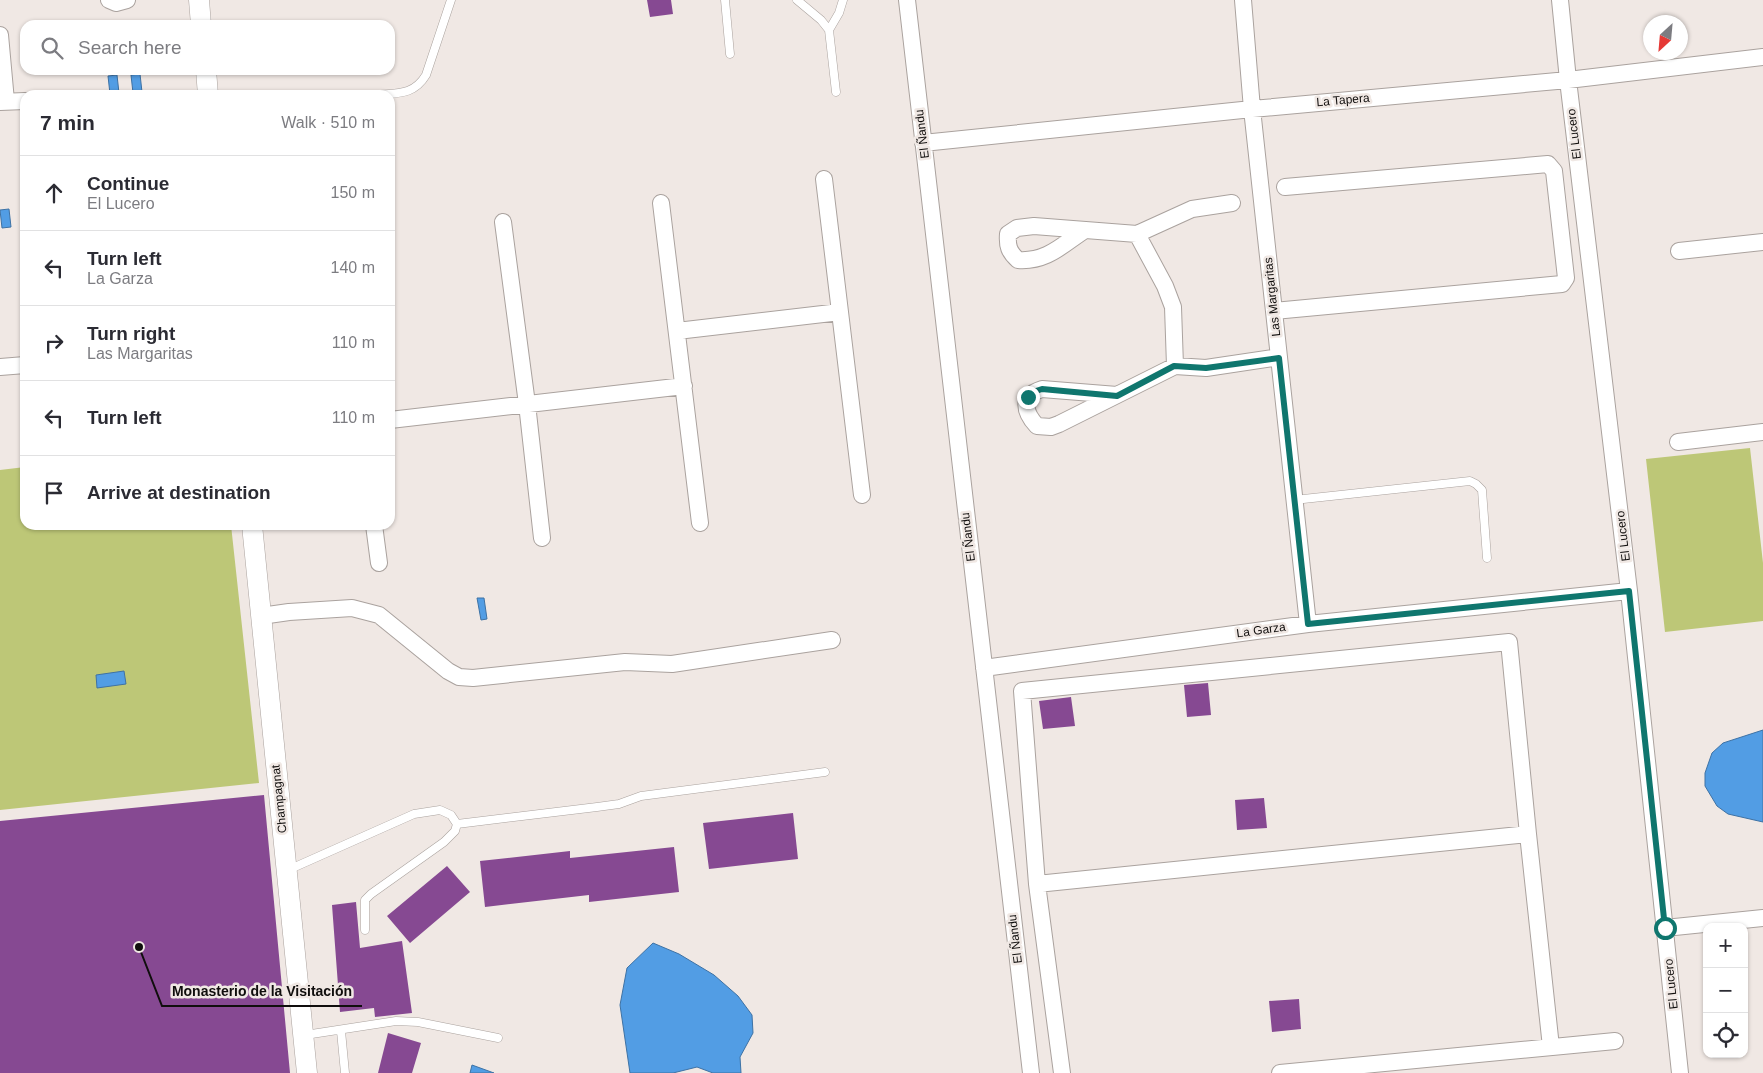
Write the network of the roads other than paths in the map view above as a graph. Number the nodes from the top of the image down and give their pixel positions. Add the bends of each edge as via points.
1 (109, 0) edge
2 (127, 0) edge
3 (199, 0) edge
4 (451, 0) edge
5 (725, 0) edge
6 (798, 0) edge
7 (843, 0) edge
8 (907, 0) edge
9 (1242, 0) edge
10 (1560, 0) edge
11 (201, 20) edge
12 (829, 30) junction
13 (0, 35) edge
14 (730, 54) dead end
15 (1763, 57) edge
16 (206, 75) edge
17 (1568, 80) junction
18 (208, 90) edge
19 (836, 92) dead end
20 (395, 93) edge
21 (3, 101) edge
22 (20, 101) edge
23 (1252, 109) junction
24 (923, 143) junction
25 (824, 179) dead end
26 (1285, 187) dead end
27 (661, 203) dead end
28 (1232, 203) dead end
29 (503, 222) dead end
30 (1085, 230) dead end
31 (1137, 234) junction
32 (1763, 242) edge
33 (1679, 251) dead end
34 (1274, 311) junction
35 (840, 312) junction
36 (677, 331) junction
37 (1279, 358) junction
38 (20, 366) edge
39 (1174, 366) junction
40 (0, 367) edge
41 (684, 386) junction
42 (1117, 396) junction
43 (527, 404) junction
44 (395, 419) edge
45 (1763, 432) edge
46 (1678, 442) dead end
47 (862, 495) dead end
48 (1294, 500) junction
49 (700, 523) dead end
50 (252, 530) edge
51 (375, 530) edge
52 (542, 538) dead end
53 (1487, 558) dead end
54 (379, 563) dead end
55 (1629, 591) junction
56 (261, 616) junction
57 (1308, 624) junction
58 (832, 640) dead end
59 (984, 668) junction
60 (825, 772) dead end
61 (457, 824) junction
62 (1528, 834) junction
63 (286, 870) junction
64 (1037, 884) junction
65 (1763, 918) edge
66 (1665, 928) junction
67 (365, 930) dead end
68 (342, 1030) junction
69 (303, 1035) junction
70 (498, 1038) dead end
71 (1615, 1042) dead end
72 (1552, 1048) junction
73 (307, 1073) edge
74 (345, 1073) edge
75 (1031, 1073) edge
76 (1062, 1073) edge
77 (1280, 1073) edge
78 (1680, 1073) edge

1 - 2 street
3 - 11 street
4 - 20 lane via 426,75 414,90
5 - 14 lane
6 - 12 lane
7 - 12 lane
8 - 24 street, El Ñandu
9 - 23 street, Las Margaritas
10 - 17 street, El Lucero
12 - 19 lane
13 - 21 street
15 - 17 street, La Tapera
16 - 18 street
17 - 23 street, La Tapera
17 - 55 street, El Lucero
21 - 22 street
23 - 24 street, La Tapera
23 - 34 street, Las Margaritas
24 - 59 street, El Ñandu
25 - 35 street
26 - 34 street via 1548,164 1554,171 1566,278 1562,284
27 - 36 street
28 - 31 street via 1192,209
29 - 43 street
30 - 31 street
31 - 39 street via 1173,307
32 - 33 street
34 - 37 street, Las Margaritas
35 - 36 street
35 - 47 street
36 - 41 street
37 - 39 street via 1206,368
37 - 48 street, Las Margaritas
38 - 40 street
39 - 42 street
41 - 43 street
41 - 49 street
42 - 42 street via 1051,427 1037,426 1029,417 1026,406 1028,397 1042,389
43 - 44 street
43 - 52 street
45 - 46 street
48 - 53 lane via 1470,481 1482,490
48 - 57 street, Las Margaritas
50 - 56 street, Champagnat
51 - 54 street
55 - 57 street, La Garza
55 - 66 street, El Lucero
56 - 58 street via 352,608 366,610 379,615 448,671 459,677 473,678 625,662 672,664
56 - 63 street, Champagnat
57 - 59 street, La Garza
59 - 75 street, El Ñandu
60 - 61 lane via 641,796 619,804
61 - 63 lane via 451,815 440,810 414,814
61 - 67 lane via 444,842 365,900
62 - 64 street
62 - 64 street via 1509,642 1022,691
62 - 72 street
63 - 69 street, Champagnat
64 - 76 street
65 - 66 street
66 - 78 street, El Lucero
68 - 69 lane
68 - 70 lane via 396,1021 418,1022
68 - 74 lane
69 - 73 street, Champagnat
71 - 72 street
72 - 77 street

